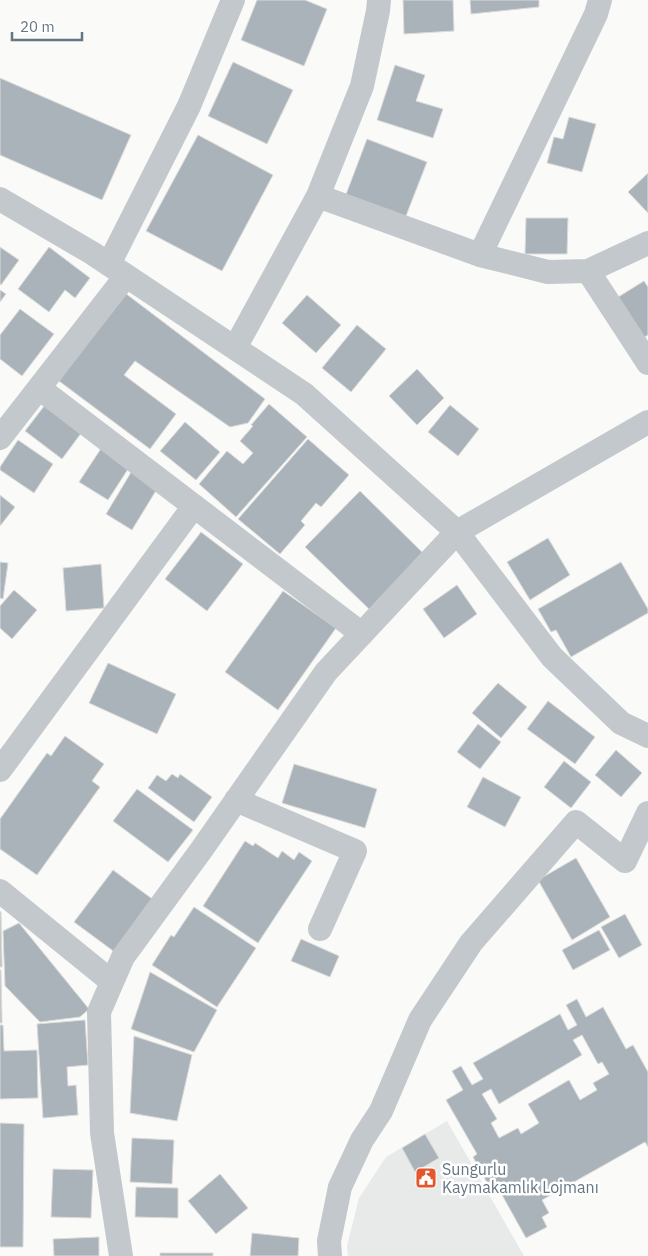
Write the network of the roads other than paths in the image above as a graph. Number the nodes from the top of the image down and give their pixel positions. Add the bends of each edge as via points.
1 (233, 0) edge
2 (379, 0) edge
3 (600, 0) edge
4 (318, 196) junction
5 (2, 204) edge
6 (648, 243) edge
7 (480, 255) junction
8 (118, 270) junction
9 (588, 271) junction
10 (235, 348) junction
11 (648, 363) edge
12 (38, 388) junction
13 (648, 422) edge
14 (0, 438) edge
15 (194, 506) junction
16 (458, 532) junction
17 (362, 634) junction
18 (648, 736) edge
19 (0, 770) edge
20 (236, 800) junction
21 (645, 827) edge
22 (0, 892) edge
23 (320, 929) dead end
24 (112, 982) junction
25 (121, 1256) edge
26 (330, 1256) edge

1 - 8 street
2 - 4 street via 362,86
3 - 7 street
4 - 7 street
4 - 10 street
5 - 8 street via 92,252
6 - 9 street
7 - 9 street via 548,272
8 - 10 street
8 - 12 street
9 - 11 street
10 - 16 street via 304,394
12 - 14 street
12 - 15 street
13 - 16 street
15 - 17 street
15 - 19 street
16 - 17 street
16 - 18 street via 552,657 621,723
17 - 20 street via 326,672
20 - 23 street via 355,851
20 - 24 street via 123,957
21 - 26 street via 625,860 576,822 470,943 420,1020 381,1111 362,1140 340,1188 329,1241
22 - 24 street
24 - 25 street via 100,1012 102,1133

